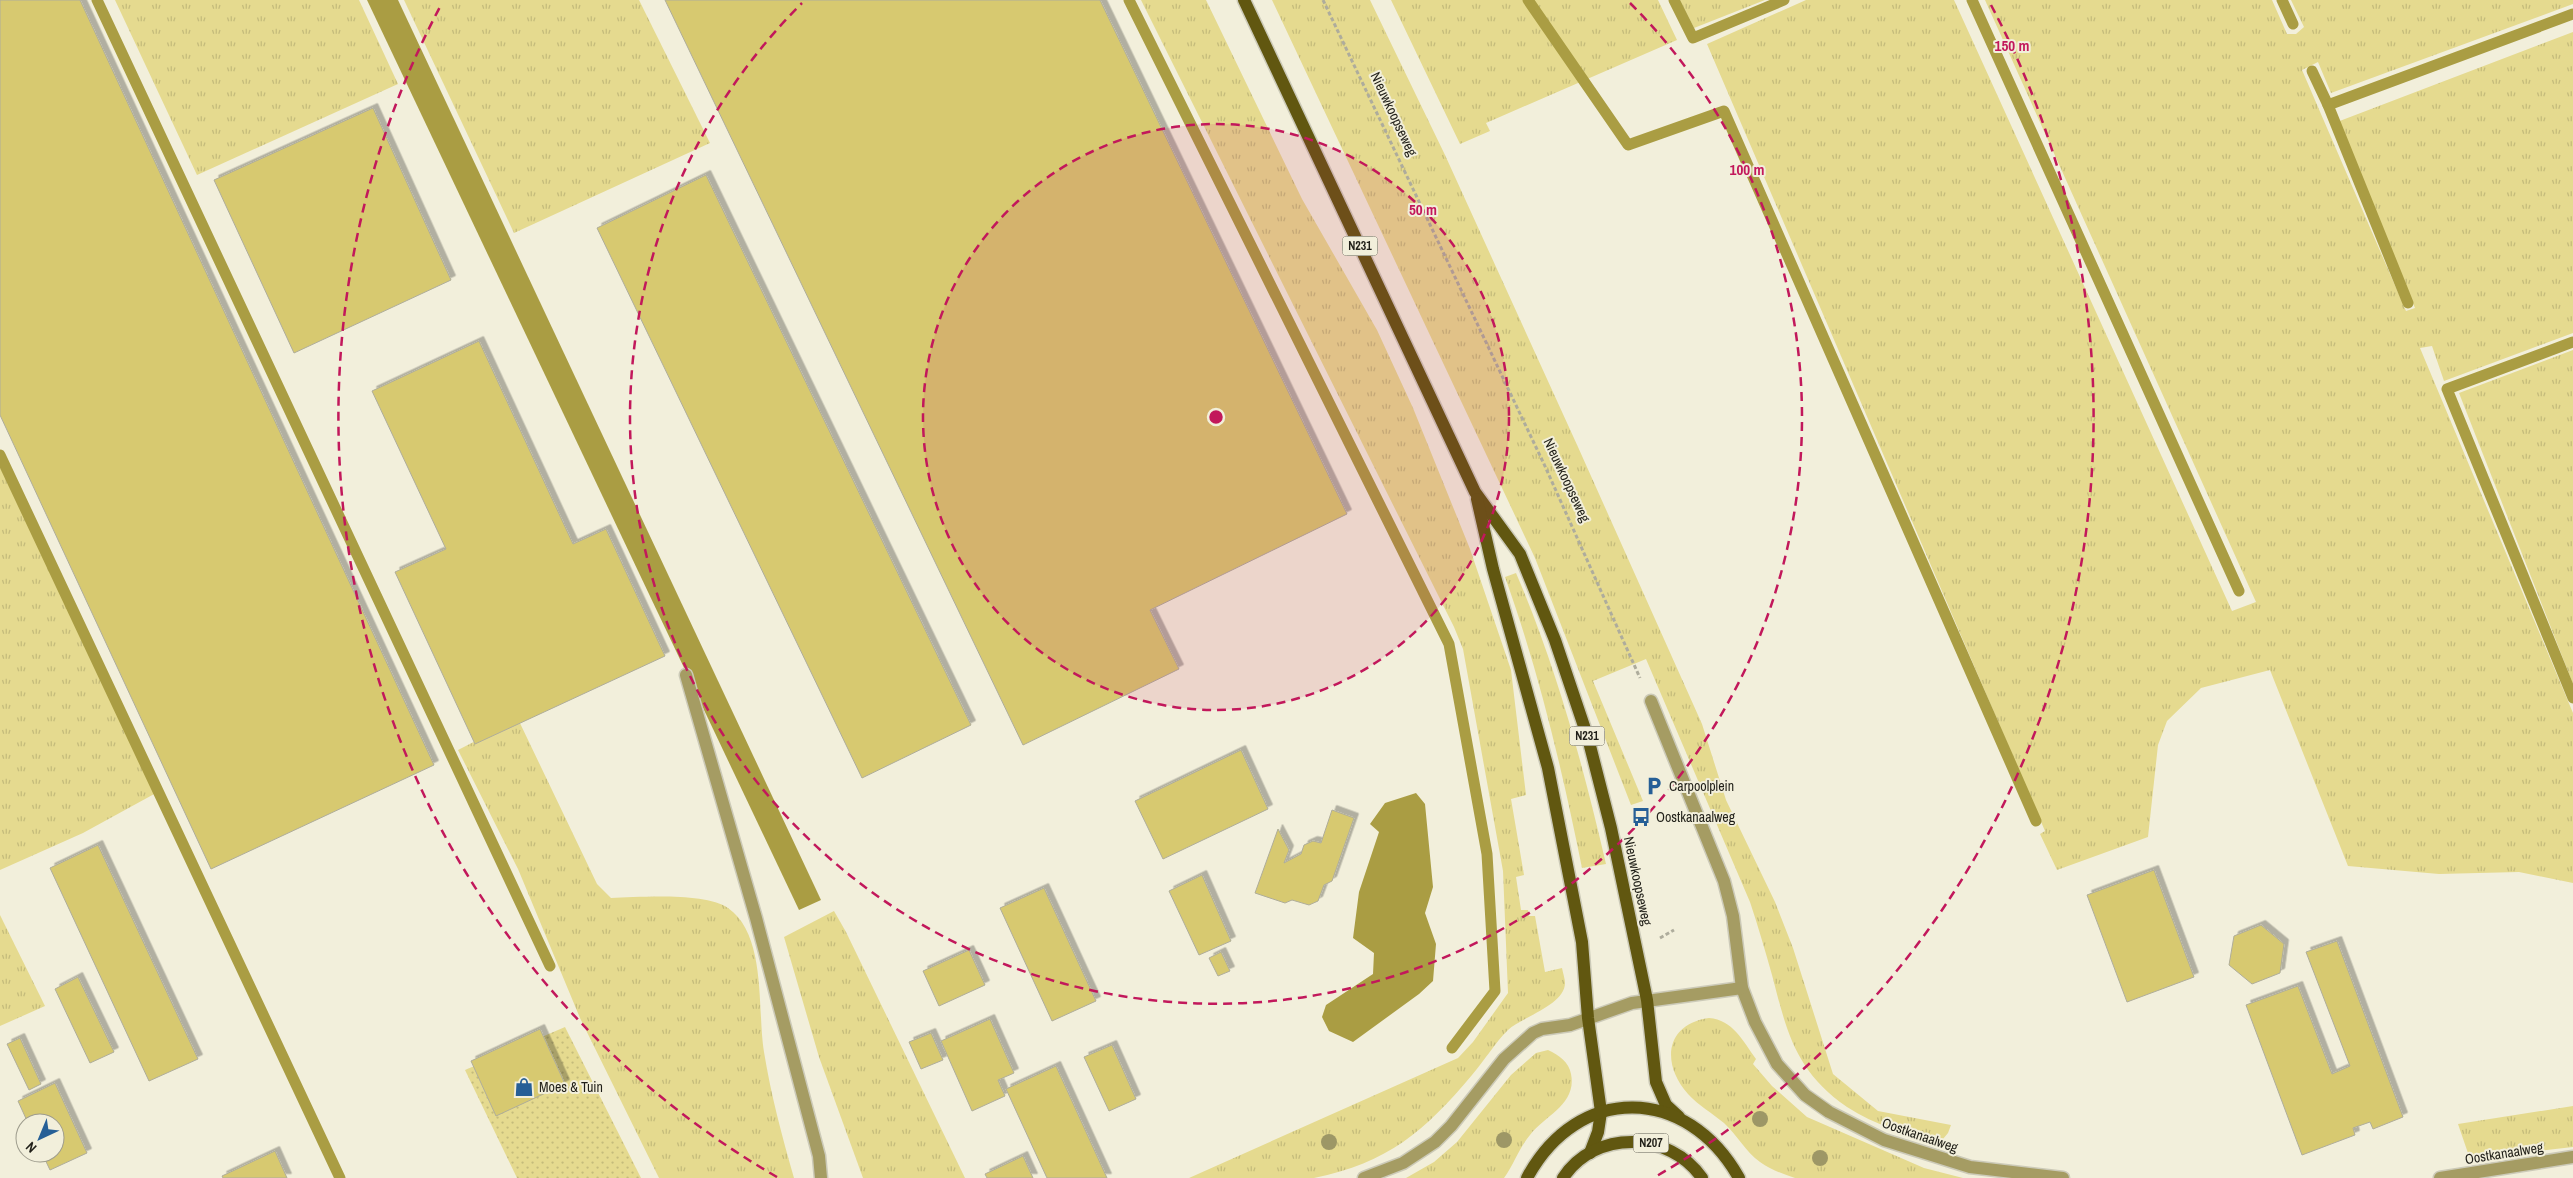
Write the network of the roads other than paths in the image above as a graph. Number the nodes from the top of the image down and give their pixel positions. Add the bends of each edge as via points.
1 (1244, 0) edge
2 (1475, 492) junction
3 (686, 675) dead end
4 (1651, 701) road end
5 (1742, 988) junction
6 (1647, 1000) junction
7 (1588, 1018) junction
8 (1601, 1112) junction
9 (1679, 1117) junction
10 (1590, 1152) junction
11 (2573, 1157) edge
12 (1528, 1176) edge
13 (821, 1178) edge
14 (1364, 1178) edge
15 (1563, 1178) edge
16 (1702, 1178) edge
17 (1739, 1178) edge
18 (2063, 1178) edge
19 (2440, 1178) edge

1 - 2 main road, Nieuwkoopseweg / N231
2 - 6 main road, Nieuwkoopseweg / N231 via 1520,554 1555,640 1588,738 1609,819
2 - 7 main road, Nieuwkoopseweg / N231 via 1548,768 1582,942
3 - 13 street via 759,927 819,1156
4 - 5 street via 1724,881 1733,916
5 - 6 street
5 - 18 street, Oostkanaalweg via 1777,1064 1805,1095 1829,1112 1884,1140 1926,1155 1970,1167
6 - 7 street
6 - 9 main road, Nieuwkoopseweg / N231 via 1656,1082 1666,1105
7 - 8 main road, Nieuwkoopseweg / N231
7 - 14 street via 1533,1034 1504,1059 1435,1142 1402,1163
8 - 9 main road, N207 via 1640,1108
8 - 10 main road, N207
8 - 12 main road, N207 via 1575,1124 1556,1139
9 - 17 main road, N207 via 1708,1137 1731,1163
10 - 15 main road, N207 via 1576,1162
10 - 16 main road, N207 via 1610,1143 1641,1141 1674,1152
11 - 19 street, Oostkanaalweg

